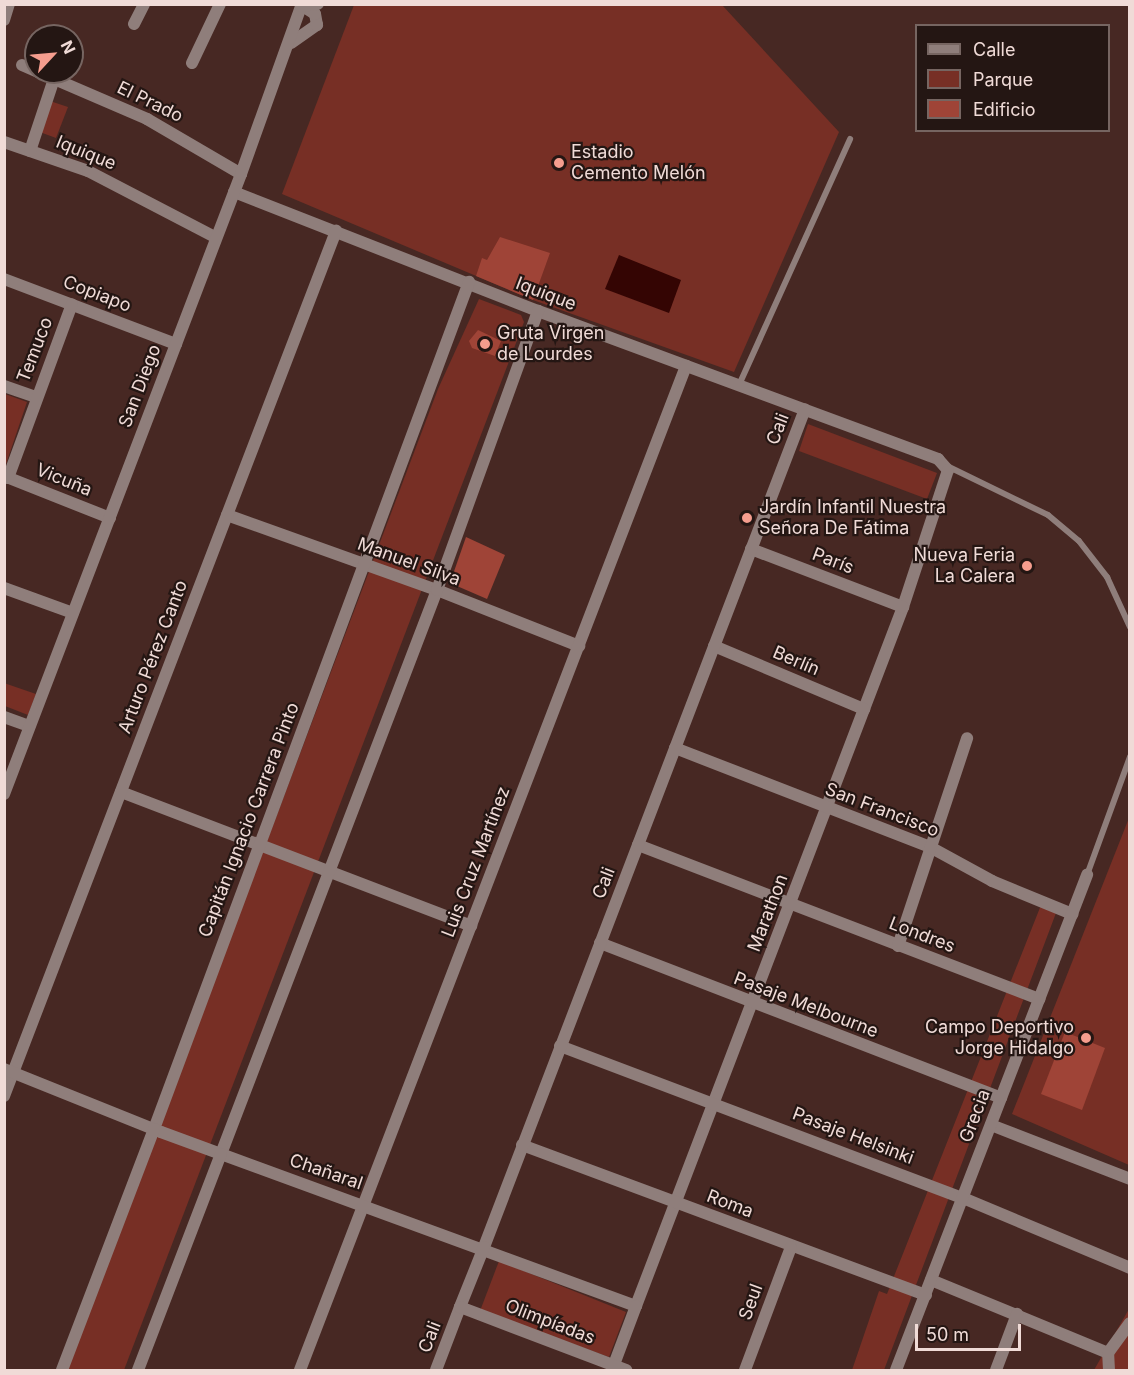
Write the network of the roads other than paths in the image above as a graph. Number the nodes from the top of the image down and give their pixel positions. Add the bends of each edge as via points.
1 (9, 4) edge
2 (144, 4) edge
3 (220, 4) edge
4 (318, 4) edge
5 (301, 5) edge
6 (4, 20) edge
7 (134, 24) dead end
8 (291, 43) junction
9 (192, 63) dead end
10 (52, 84) edge
11 (66, 84) edge
12 (850, 139) dead end
13 (4, 142) edge
14 (30, 151) junction
15 (241, 174) junction
16 (234, 192) junction
17 (336, 231) junction
18 (215, 237) junction
19 (4, 279) edge
20 (469, 282) junction
21 (72, 304) junction
22 (538, 311) junction
23 (176, 344) junction
24 (686, 366) junction
25 (738, 385) junction
26 (4, 386) edge
27 (36, 398) junction
28 (805, 409) junction
29 (946, 466) junction
30 (6, 477) edge
31 (227, 515) junction
32 (110, 518) junction
33 (751, 549) junction
34 (364, 566) junction
35 (4, 588) edge
36 (437, 590) junction
37 (903, 607) junction
38 (73, 613) junction
39 (1130, 627) edge
40 (579, 646) junction
41 (714, 646) junction
42 (864, 709) junction
43 (4, 717) edge
44 (29, 726) junction
45 (967, 738) dead end
46 (675, 748) junction
47 (1130, 757) edge
48 (121, 792) junction
49 (4, 794) edge
50 (826, 809) junction
51 (638, 844) junction
52 (258, 845) junction
53 (930, 847) junction
54 (329, 872) junction
55 (1087, 875) joint
56 (792, 904) junction
57 (1072, 914) junction
58 (471, 926) junction
59 (600, 943) junction
60 (898, 945) junction
61 (1039, 999) junction
62 (752, 1005) junction
63 (561, 1046) junction
64 (9, 1070) edge
65 (4, 1096) edge
66 (1001, 1098) junction
67 (714, 1102) junction
68 (991, 1125) junction
69 (154, 1129) junction
70 (522, 1145) junction
71 (221, 1154) junction
72 (1130, 1179) edge
73 (963, 1198) junction
74 (676, 1203) junction
75 (364, 1204) junction
76 (484, 1247) junction
77 (791, 1247) junction
78 (1130, 1268) edge
79 (931, 1280) junction
80 (926, 1294) junction
81 (636, 1306) junction
82 (460, 1307) junction
83 (1017, 1314) junction
84 (1130, 1323) edge
85 (1108, 1353) junction
86 (613, 1368) edge
87 (62, 1371) edge
88 (138, 1371) edge
89 (300, 1371) edge
90 (436, 1371) edge
91 (626, 1371) edge
92 (745, 1371) edge
93 (896, 1371) edge
94 (996, 1371) edge
95 (1109, 1371) edge

1 - 6 street
2 - 7 street
3 - 9 street
4 - 5 street
5 - 8 street, San Diego
5 - 8 street via 315,14 317,25
8 - 15 street, San Diego
10 - 14 street
11 - 15 street, El Prado via 147,119
12 - 25 lane
13 - 14 street, Iquique
14 - 18 street, Iquique via 136,193
15 - 16 street, San Diego
16 - 17 street, Iquique
16 - 18 street, San Diego
17 - 20 street, Iquique
17 - 31 street, Arturo Pérez Canto
18 - 23 street, San Diego
19 - 21 street, Copiapo
20 - 22 street, Iquique
20 - 34 street, Capitán Ignacio Carrera Pinto
21 - 23 street, Copiapo
21 - 27 street, Temuco
22 - 24 street, Iquique
22 - 36 street
23 - 32 street, San Diego
24 - 25 street, Iquique
24 - 40 street, Luis Cruz Martínez
25 - 28 street, Iquique
26 - 27 street
27 - 30 street, Temuco
28 - 29 street, Iquique via 938,459
28 - 33 street, Cali
29 - 37 street, Marathon via 947,476
29 - 39 lane via 1048,515 1079,541 1107,577
30 - 32 street, Vicuña
31 - 34 street, Manuel Silva
31 - 48 street, Arturo Pérez Canto
32 - 38 street, San Diego
33 - 37 street, París
33 - 41 street, Cali
34 - 36 street, Manuel Silva
34 - 52 street, Capitán Ignacio Carrera Pinto
35 - 38 street
36 - 40 street, Manuel Silva
36 - 54 street
37 - 42 street, Marathon
38 - 44 street, San Diego
40 - 58 street, Luis Cruz Martínez
41 - 42 street, Berlín
41 - 46 street, Cali
42 - 50 street, Marathon
43 - 44 street
44 - 49 street, San Diego
45 - 53 street
46 - 50 street, San Francisco
46 - 51 street, Cali
47 - 55 lane
48 - 52 street
48 - 64 street, Arturo Pérez Canto
50 - 53 street, San Francisco
50 - 56 street, Marathon
51 - 56 street, Londres
51 - 59 street, Cali
52 - 54 street
52 - 69 street, Capitán Ignacio Carrera Pinto
53 - 57 street, San Francisco via 992,880
53 - 60 street
54 - 58 street
54 - 71 street
55 - 57 street, Grecia
56 - 60 street, Londres
56 - 62 street, Marathon
57 - 61 street, Grecia
58 - 75 street, Luis Cruz Martínez
59 - 62 street, Pasaje Melbourne
59 - 63 street, Cali
60 - 61 street, Londres
61 - 66 street, Grecia
62 - 66 street, Pasaje Melbourne
62 - 67 street, Marathon
63 - 67 street, Pasaje Helsinki
63 - 70 street, Cali
64 - 65 street, Arturo Pérez Canto
64 - 69 street, Chañaral
66 - 68 street, Grecia
67 - 73 street, Pasaje Helsinki
67 - 74 street, Marathon
68 - 72 street
68 - 73 street, Grecia
69 - 71 street, Chañaral
69 - 87 street, Capitán Ignacio Carrera Pinto
70 - 74 street, Roma
70 - 76 street, Cali
71 - 75 street, Chañaral
71 - 88 street
73 - 78 street, Pasaje Helsinki
73 - 79 street, Grecia
74 - 77 street, Roma
74 - 81 street, Marathon
75 - 76 street, Chañaral
75 - 89 street, Luis Cruz Martínez
76 - 81 street, Chañaral
76 - 82 street, Cali
77 - 80 street, Roma
77 - 92 street, Seul
79 - 80 street, Grecia
79 - 83 street
80 - 93 street, Grecia
81 - 86 street, Marathon
82 - 86 street, Olimpíadas
82 - 90 street, Cali
83 - 85 street
83 - 94 street
84 - 85 street
85 - 95 street
86 - 91 street, Olimpíadas

